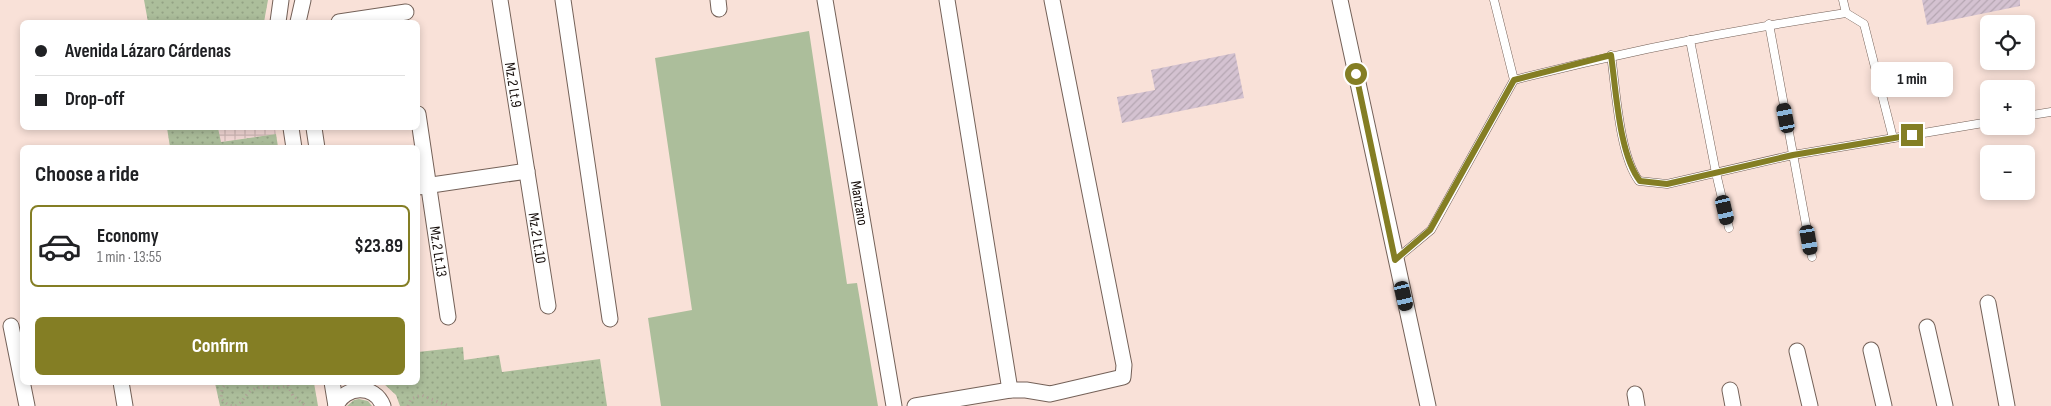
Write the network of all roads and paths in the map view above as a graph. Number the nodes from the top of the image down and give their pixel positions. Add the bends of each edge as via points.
1 (281, 0) edge
2 (303, 0) edge
3 (500, 0) edge
4 (563, 0) edge
5 (825, 0) edge
6 (947, 0) edge
7 (1052, 0) edge
8 (1340, 0) edge
9 (1494, 0) edge
10 (1843, 0) edge
11 (406, 12) dead end
12 (1846, 13) junction
13 (278, 20) edge
14 (298, 20) edge
15 (352, 20) edge
16 (1769, 24) junction
17 (1690, 40) junction
18 (1611, 55) junction
19 (1514, 80) junction
20 (2051, 112) edge
21 (2035, 115) edge
22 (1980, 124) edge
23 (291, 130) edge
24 (314, 130) edge
25 (419, 130) edge
26 (1893, 138) junction
27 (294, 145) edge
28 (317, 145) edge
29 (1793, 155) junction
30 (527, 171) junction
31 (1716, 173) junction
32 (423, 186) edge
33 (1729, 228) dead end
34 (1812, 257) dead end
35 (1395, 260) junction
36 (1988, 303) dead end
37 (548, 306) dead end
38 (448, 317) dead end
39 (610, 319) dead end
40 (11, 326) dead end
41 (1927, 327) dead end
42 (1871, 350) dead end
43 (1797, 351) dead end
44 (20, 371) edge
45 (23, 385) edge
46 (122, 385) edge
47 (225, 385) edge
48 (288, 385) edge
49 (290, 385) edge
50 (332, 385) edge
51 (355, 386) edge
52 (1010, 390) junction
53 (1730, 390) dead end
54 (27, 406) edge
55 (125, 406) edge
56 (306, 406) edge
57 (336, 406) edge
58 (383, 406) edge
59 (408, 406) edge
60 (449, 406) edge
61 (894, 406) edge
62 (915, 406) edge
63 (1428, 406) edge
64 (1734, 406) edge
65 (1810, 406) edge
66 (1884, 406) edge
67 (1945, 406) edge
68 (2007, 406) edge

1 - 13 street
2 - 14 street
3 - 30 street, Mz.2 Lt.9
4 - 39 street
5 - 61 street, Manzano
6 - 52 street
7 - 52 street via 1107,272 1124,377 1050,394
8 - 35 street
9 - 19 lane
10 - 12 lane
11 - 15 street
12 - 16 lane
12 - 26 lane via 1864,24
16 - 17 lane
16 - 29 lane
17 - 18 lane
17 - 31 lane
18 - 19 lane
18 - 31 lane via 1622,133 1632,171 1640,181 1667,184
19 - 35 lane via 1430,230
20 - 21 lane
22 - 26 lane
23 - 27 street
24 - 28 street
25 - 32 street, Mz.2 Lt.13
26 - 29 lane
29 - 31 lane
29 - 34 lane
30 - 32 street
30 - 37 street, Mz.2 Lt.10
31 - 33 lane
32 - 38 street, Mz.2 Lt.13
35 - 63 street
36 - 68 street
40 - 44 street
41 - 67 street
42 - 66 street
43 - 65 street
45 - 54 street
46 - 55 street
47 - 48 path via 221,395 223,401 231,406 238,405 254,388 280,389
49 - 56 path via 293,396
50 - 57 street
51 - 57 street
51 - 58 street via 378,396
52 - 62 street
53 - 64 street
59 - 60 path via 412,398 421,394

